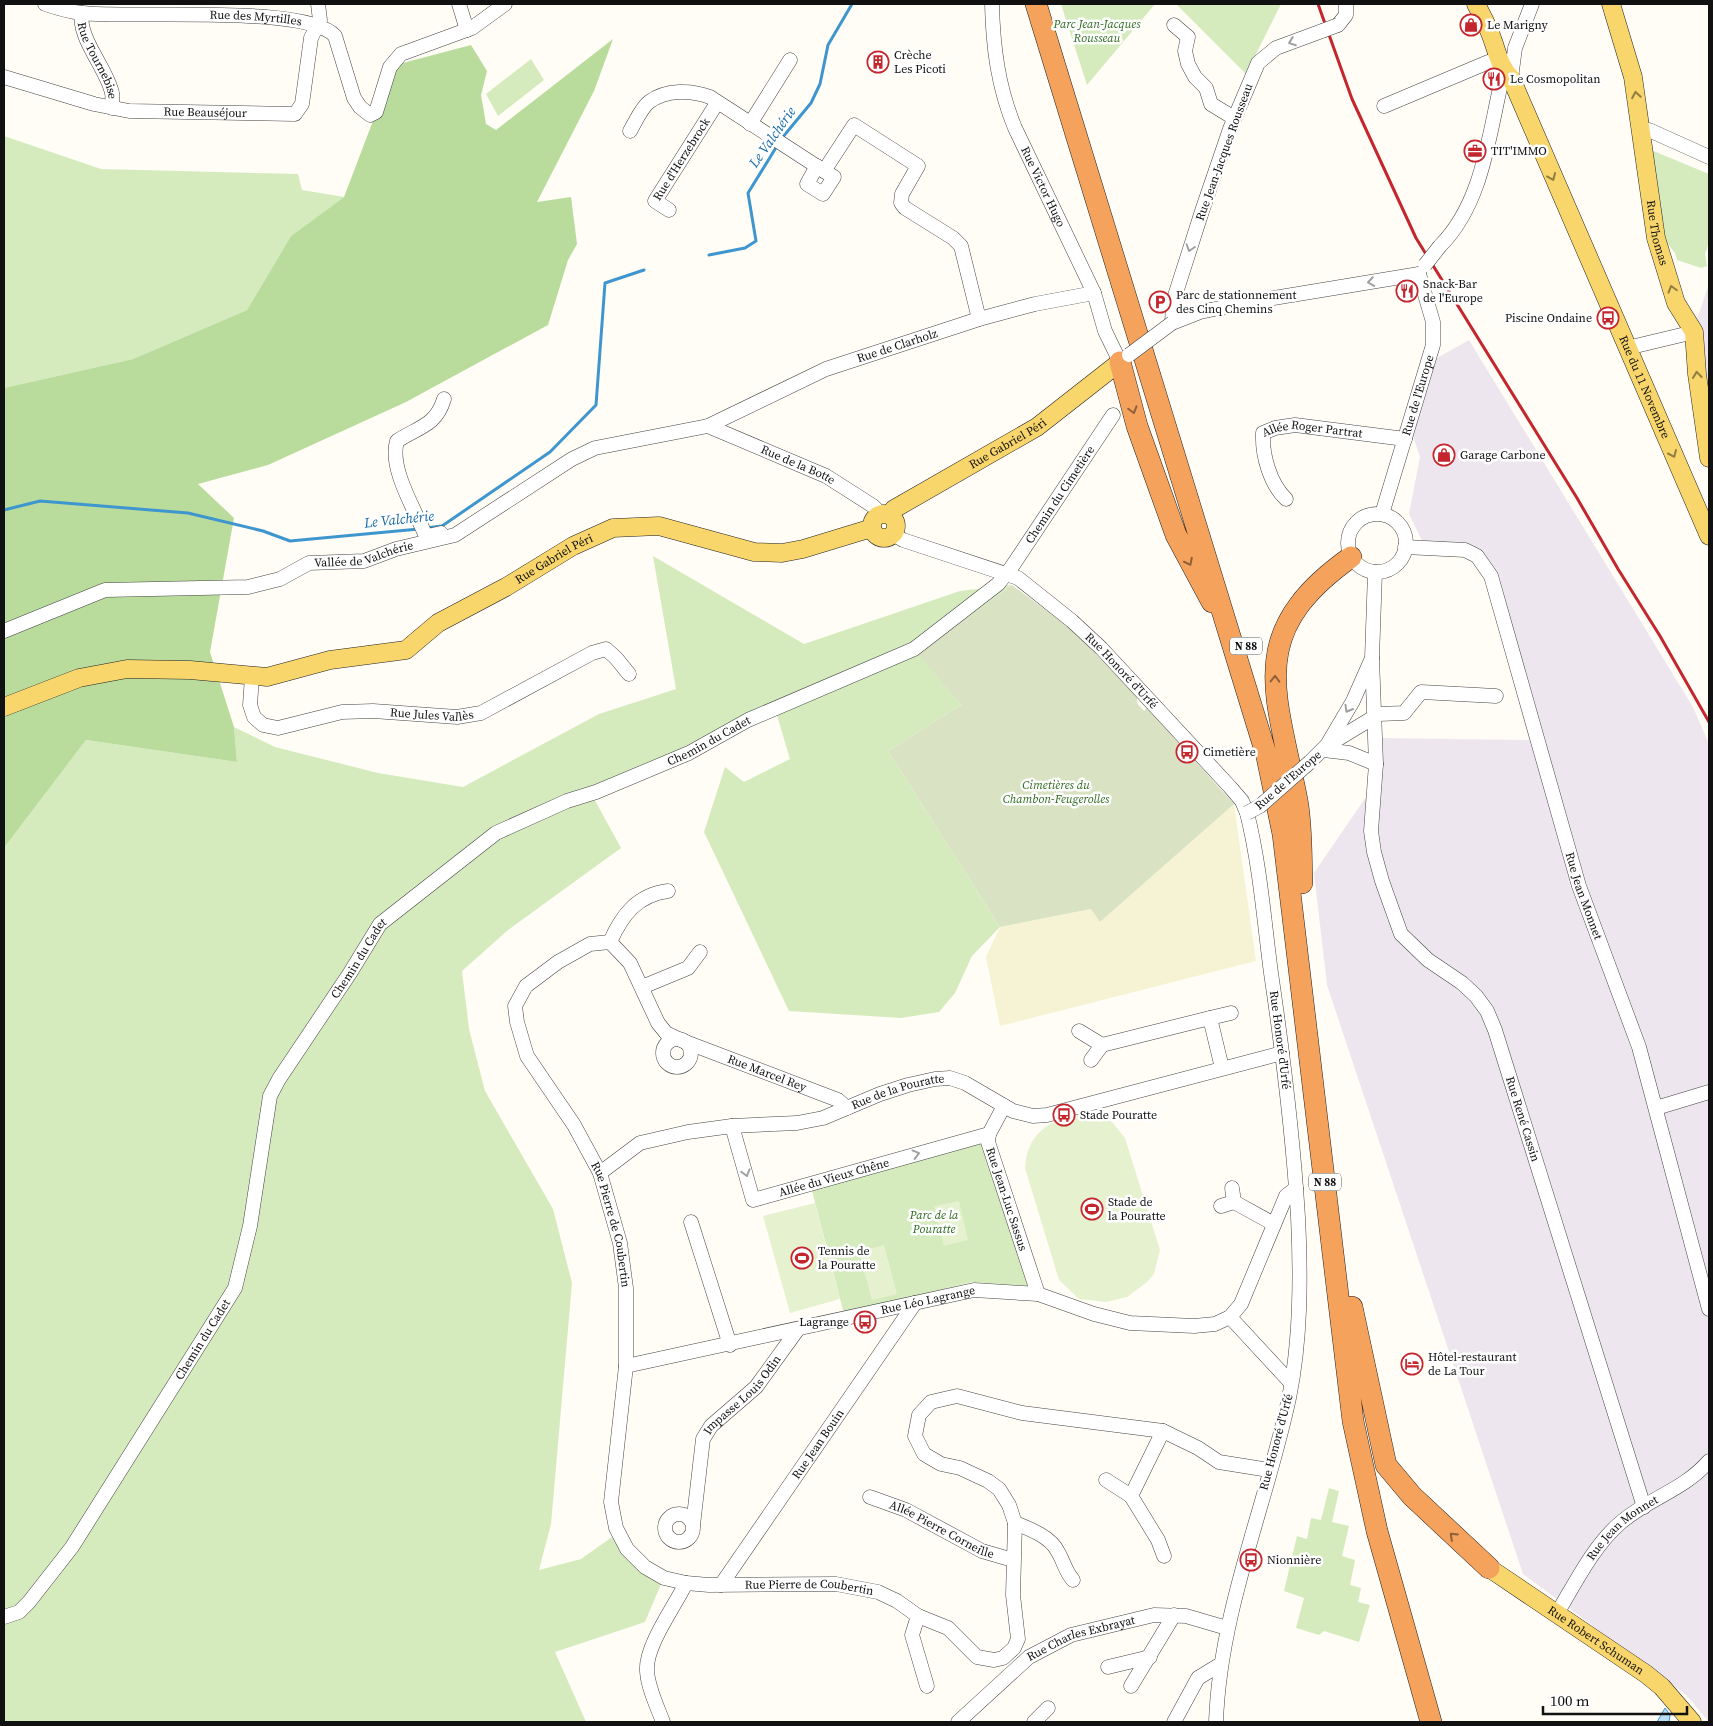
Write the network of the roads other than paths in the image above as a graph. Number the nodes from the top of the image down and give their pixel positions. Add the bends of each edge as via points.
1 (45, 4) edge
2 (318, 4) edge
3 (458, 4) edge
4 (506, 4) edge
5 (992, 4) edge
6 (1036, 4) edge
7 (1050, 4) edge
8 (1346, 4) edge
9 (1476, 4) edge
10 (1532, 4) edge
11 (1611, 4) edge
12 (65, 7) edge
13 (82, 13) junction
14 (318, 25) junction
15 (1174, 25) dead end
16 (467, 30) junction
17 (1493, 41) junction
18 (1515, 48) junction
19 (790, 60) dead end
20 (1504, 69) junction
21 (4, 77) edge
22 (1520, 100) junction
23 (717, 102) junction
24 (1384, 106) dead end
25 (112, 108) junction
26 (1496, 112) junction
27 (1234, 118) junction
28 (750, 124) junction
29 (1642, 130) junction
30 (630, 131) dead end
31 (1709, 157) edge
32 (669, 210) dead end
33 (1422, 270) junction
34 (1094, 293) junction
35 (979, 319) junction
36 (1172, 323) junction
37 (1694, 332) junction
38 (1627, 348) junction
39 (1125, 359) junction
40 (444, 399) dead end
41 (1113, 415) dead end
42 (708, 426) junction
43 (1405, 439) junction
44 (1709, 458) edge
45 (1286, 499) dead end
46 (1382, 514) junction
47 (484, 515) junction
48 (881, 519) junction
49 (893, 534) joint
50 (1709, 536) edge
51 (1405, 547) junction
52 (1352, 557) junction
53 (1375, 572) junction
54 (1006, 573) junction
55 (4, 631) edge
56 (1232, 638) junction
57 (1372, 658) junction
58 (630, 674) dead end
59 (252, 676) junction
60 (1496, 696) dead end
61 (4, 707) edge
62 (1373, 717) junction
63 (1326, 748) junction
64 (1376, 764) junction
65 (1247, 813) junction
66 (1302, 883) junction
67 (668, 891) dead end
68 (610, 942) junction
69 (700, 952) dead end
70 (642, 987) junction
71 (1231, 1013) dead end
72 (1210, 1018) junction
73 (1079, 1031) dead end
74 (1102, 1045) junction
75 (1282, 1053) junction
76 (1091, 1060) dead end
77 (1222, 1068) junction
78 (1709, 1092) edge
79 (1004, 1106) junction
80 (847, 1108) junction
81 (1656, 1108) junction
82 (732, 1126) junction
83 (989, 1134) junction
84 (600, 1173) junction
85 (1232, 1188) dead end
86 (1296, 1188) junction
87 (691, 1222) dead end
88 (1274, 1224) junction
89 (1038, 1294) junction
90 (915, 1303) junction
91 (1352, 1307) junction
92 (1709, 1309) edge
93 (1230, 1317) junction
94 (798, 1329) junction
95 (730, 1345) junction
96 (626, 1366) junction
97 (1291, 1382) junction
98 (1163, 1431) junction
99 (1709, 1460) edge
100 (1269, 1470) junction
101 (1106, 1480) dead end
102 (1131, 1496) junction
103 (870, 1497) dead end
104 (1644, 1507) junction
105 (1015, 1523) junction
106 (693, 1525) dead end
107 (1164, 1556) dead end
108 (1013, 1560) junction
109 (1489, 1568) joint
110 (1073, 1580) dead end
111 (686, 1583) junction
112 (721, 1585) junction
113 (1174, 1615) junction
114 (1556, 1615) junction
115 (918, 1616) junction
116 (4, 1617) edge
117 (1227, 1628) junction
118 (1150, 1656) junction
119 (1221, 1664) junction
120 (1108, 1667) dead end
121 (927, 1686) dead end
122 (1131, 1686) dead end
123 (1048, 1708) dead end
124 (663, 1722) edge
125 (958, 1722) edge
126 (1034, 1722) edge
127 (1174, 1722) edge
128 (1216, 1722) edge
129 (1431, 1722) edge
130 (1444, 1722) edge
131 (1692, 1722) edge

1 - 12 street, Rue des Myrtilles
2 - 14 street, Rue Beauséjour via 321,14
3 - 16 street
4 - 16 street
5 - 34 street, Rue Victor Hugo via 994,49 1004,101
6 - 56 highway, N 88
7 - 66 highway, N 88 via 1272,727 1294,823
8 -> 27 street, Rue Jean-Jacques Rousseau, bridge via 1346,16 1338,25 1276,48 1264,56
9 - 17 main road, Rue du 11 Novembre
10 - 18 street
29 -> 11 main road, Rue Thomas via 1633,77
12 - 13 street, Rue des Myrtilles
13 - 14 street, Rue des Myrtilles via 255,17
13 - 25 street, Rue Tournebise via 85,33 112,92
14 - 16 street via 335,36 354,98 370,115 376,112 390,67 401,54
14 - 25 street, Rue Beauséjour via 311,38 302,104 295,114
15 - 27 street via 1188,37 1184,51 1188,64 1194,77 1206,88 1211,104
17 - 18 street via 1502,50
17 - 20 main road, Rue du 11 Novembre
18 - 20 street
19 - 28 street
20 - 22 main road, Rue du 11 Novembre
20 - 24 street
20 - 26 street
21 - 25 street, Rue Beauséjour
22 - 26 street via 1507,103
22 -> 38 main road, Rue du 11 Novembre
23 - 28 street, Rue d'Herzebrock
23 - 30 street, Rue d'Herzebrock via 696,92 659,96 648,102
23 - 32 street, Rue d'Herzebrock via 655,201
26 - 33 street, bridge via 1481,170 1462,216
27 -> 36 street, Rue Jean-Jacques Rousseau via 1173,302
28 - 35 street, Rue d'Herzebrock via 821,168 854,125 918,166 902,194 901,203 961,246
29 - 31 street via 1649,130
37 -> 29 main road, Rue Thomas via 1676,303 1656,238
33 -> 36 street via 1200,312
33 - 43 street, Rue de l'Europe via 1433,322 1433,345
34 - 35 street, Rue de Clarholz
34 - 39 street, Rue Victor Hugo via 1105,331
35 - 42 street, Rue de Clarholz via 826,369
36 - 39 street, bridge
37 - 38 street
44 -> 37 main road, Rue Thomas
38 -> 50 main road, Rue du 11 Novembre
39 - 48 main road, Rue Gabriel Péri via 1037,427
39 -> 56 highway via 1137,426 1176,535
40 - 47 street via 441,409 428,426 398,441 394,452 397,466 428,536
41 - 54 street, Chemin du Cimetière
42 - 47 street, Vallée de Valchérie via 595,448 572,458
42 - 48 street, Rue de la Botte via 826,476 873,506
43 - 45 street, Allée Roger Partrat via 1295,424 1263,433 1262,446 1276,490
43 - 46 street, Rue de l'Europe
46 - 51 street via 1399,526
46 - 52 street via 1364,517 1351,530 1348,548
47 - 55 street, Vallée de Valchérie via 455,535 396,548 364,561 309,563 280,579 248,587 105,590
48 - 49 main road via 896,524
48 - 59 main road, Rue Gabriel Péri via 803,549 782,553 754,552 658,526 613,528 573,546 438,623 406,650 350,656 268,677
49 - 54 street, Rue Honoré d'Urfé
51 - 53 street via 1398,562 1384,571
51 - 81 street, Rue Jean Monnet via 1464,550 1477,556 1491,576 1579,886 1639,1047
52 - 53 street via 1358,565
66 -> 52 highway, N 88 via 1297,801 1278,714 1276,663 1288,622 1300,604 1327,574
53 - 57 street, Rue de l'Europe
54 - 65 street, Rue Honoré d'Urfé via 1018,578 1072,621 1100,648 1234,792
54 - 116 street, Chemin du Cadet via 998,584 914,649 748,720 689,753 496,833 380,924 270,1096 250,1226 235,1288 72,1547 29,1602 18,1612
56 - 129 highway, N 88 via 1267,756 1283,834 1356,1439 1377,1531
57 - 62 street, Rue de l'Europe
57 -> 63 street, Rue de l'Europe
58 - 59 street, Rue Jules Vallès via 606,650 592,654 481,713 457,717 342,712 278,728 263,725 254,717 250,705
59 - 61 main road, Rue Gabriel Péri via 190,670 127,669 79,678
60 - 62 street via 1421,692 1404,713
62 - 63 street, Rue de l'Europe
62 - 64 street, Rue René Cassin
63 - 64 street
63 - 65 street, Rue de l'Europe, bridge via 1260,806
64 - 104 street, Rue René Cassin via 1371,831 1374,852 1401,934 1428,960 1462,983 1487,1011
65 - 75 street, Rue Honoré d'Urfé
66 - 91 highway, N 88
67 - 68 street via 652,893 638,902 624,915
68 - 70 street, Rue Marcel Rey via 630,963
68 - 84 street, Rue Pierre de Coubertin via 590,944 558,962 526,986 516,1006 527,1056 574,1125
69 - 70 street via 688,968
70 - 80 street, Rue Marcel Rey via 658,1024 666,1033 838,1100
71 - 72 street
72 - 74 street
72 - 77 street
73 - 74 street
74 - 76 street
75 - 77 street, Rue de la Pouratte
75 - 86 street, Rue Honoré d'Urfé
77 - 79 street, Rue de la Pouratte via 1047,1115 1024,1114
78 - 81 street
79 - 80 street, Rue de la Pouratte via 950,1078 908,1085
79 - 83 street, Rue Jean-Luc Sassus
80 - 82 street, Rue de la Pouratte via 823,1118 797,1123
81 - 92 street, Rue Jean Monnet
82 -> 83 street, Allée du Vieux Chêne via 753,1200
82 - 84 street, Rue de la Pouratte via 640,1143
83 - 89 street, Rue Jean-Luc Sassus via 988,1142
84 - 96 street, Rue Pierre de Coubertin via 624,1264
85 - 88 street via 1227,1204
86 - 88 street via 1286,1196
86 - 97 street, Rue Honoré d'Urfé via 1300,1290
87 - 95 street
88 - 93 street via 1250,1286
89 - 90 street, Rue Léo Lagrange via 974,1290
89 - 93 street, Rue Léo Lagrange via 1130,1323 1194,1326 1215,1324
90 - 94 street, Rue Léo Lagrange
90 - 112 street, Rue Jean Bouin
109 -> 91 highway via 1412,1496 1386,1465
91 - 130 highway, N 88 via 1368,1429 1381,1496
93 - 97 street
94 - 95 street, Rue Léo Lagrange
94 - 106 street, Impasse Louis Odin via 756,1387 711,1426 703,1439
95 - 96 street, Rue Léo Lagrange
96 - 111 street, Rue Pierre de Coubertin via 612,1502 616,1528 627,1549 645,1567 664,1578
97 - 100 street, Rue Honoré d'Urfé
98 - 100 street, Rue Pierre de Coubertin via 1218,1462
98 - 102 street
98 - 105 street, Rue Pierre de Coubertin via 1022,1413 957,1396 931,1402 919,1415 915,1436 924,1454 941,1464 960,1468 988,1481 1009,1504
99 - 104 street, Rue Jean Monnet via 1680,1488
100 - 117 street, Rue Honoré d'Urfé
101 - 102 street
102 - 107 street
103 - 108 street, Allée Pierre Corneille via 906,1510 982,1551
104 - 114 street, Rue Jean Monnet via 1618,1524 1600,1546
105 - 108 street, Rue Pierre de Coubertin
105 - 110 street via 1036,1531 1058,1549
108 - 115 street, Rue Pierre de Coubertin via 1018,1639 1003,1658 977,1657 948,1628
109 - 114 main road, Rue Robert Schuman
111 - 112 street, Rue Pierre de Coubertin
111 - 124 street via 647,1660 648,1680
112 - 115 street, Rue Pierre de Coubertin via 836,1584 878,1592
113 - 117 street, Rue Charles Exbrayat
113 - 118 street
113 - 125 street, Rue Charles Exbrayat via 1154,1615 1121,1622 1050,1644 1029,1656
114 - 131 main road, Rue Robert Schuman via 1646,1674 1662,1687
115 - 121 street via 912,1635
117 - 119 street, Rue Honoré d'Urfé
118 - 120 street
118 - 122 street
119 - 127 street via 1198,1678
119 - 128 street, Rue Honoré d'Urfé
123 - 126 street

